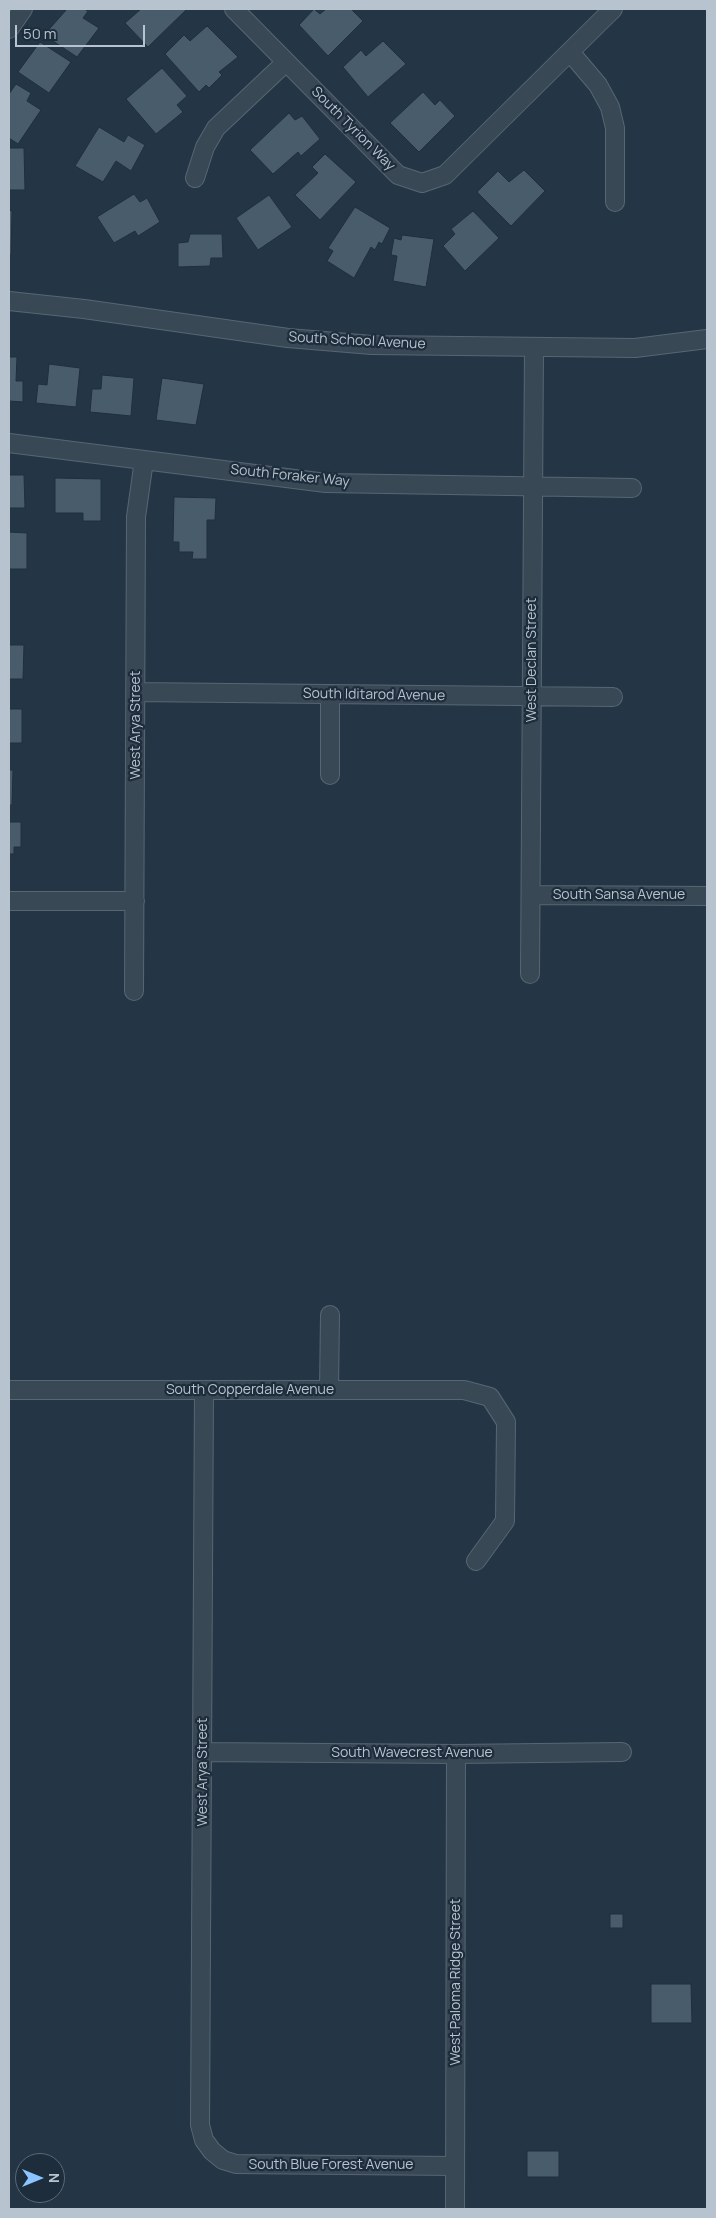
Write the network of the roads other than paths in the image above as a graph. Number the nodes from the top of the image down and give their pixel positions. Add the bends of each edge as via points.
1 (22, 9) edge
2 (234, 9) edge
3 (613, 9) edge
4 (9, 29) edge
5 (570, 52) junction
6 (286, 62) junction
7 (195, 178) dead end
8 (615, 202) dead end
9 (9, 302) edge
10 (707, 339) edge
11 (534, 347) junction
12 (9, 443) edge
13 (144, 460) junction
14 (533, 486) junction
15 (632, 488) dead end
16 (136, 692) junction
17 (330, 694) junction
18 (532, 696) junction
19 (613, 697) dead end
20 (330, 775) dead end
21 (531, 895) junction
22 (707, 896) edge
23 (9, 901) edge
24 (135, 901) junction
25 (530, 974) dead end
26 (134, 991) dead end
27 (330, 1315) dead end
28 (9, 1390) edge
29 (204, 1390) junction
30 (329, 1390) junction
31 (476, 1561) dead end
32 (203, 1752) junction
33 (622, 1752) dead end
34 (456, 1754) junction
35 (212, 2150) joint
36 (455, 2166) junction
37 (455, 2209) edge

1 - 4 street
2 - 6 street, South Tyrion Way
3 - 5 street, South Tyrion Way
5 - 6 street, South Tyrion Way via 445,175 422,183 398,175
5 - 8 street via 598,85 610,107 615,128
6 - 7 street via 216,128 205,147
9 - 11 street, South School Avenue via 84,309 297,339 372,345
10 - 11 street, South School Avenue via 635,348
11 - 14 street, West Declan Street
12 - 13 street, South Foraker Way
13 - 14 street, South Foraker Way via 326,483
13 - 16 street, West Arya Street via 136,517
14 - 15 street, South Foraker Way
14 - 18 street, West Declan Street
16 - 17 street, South Iditarod Avenue
16 - 24 street, West Arya Street
17 - 18 street, South Iditarod Avenue
17 - 20 street
18 - 19 street, South Iditarod Avenue
18 - 21 street, West Declan Street
21 - 22 street, South Sansa Avenue
21 - 25 street, West Declan Street
23 - 24 street
24 - 26 street, West Arya Street
27 - 30 street
28 - 29 street, South Copperdale Avenue
29 - 30 street, South Copperdale Avenue
29 - 32 street, West Arya Street
30 - 31 street, South Copperdale Avenue via 464,1390 490,1397 506,1422 505,1521
32 - 34 street, South Wavecrest Avenue
32 - 35 street, West Arya Street via 200,2125 204,2140
33 - 34 street, South Wavecrest Avenue
34 - 36 street, West Paloma Ridge Street
35 - 36 street, South Blue Forest Avenue via 223,2160 236,2164
36 - 37 street, West Paloma Ridge Street

